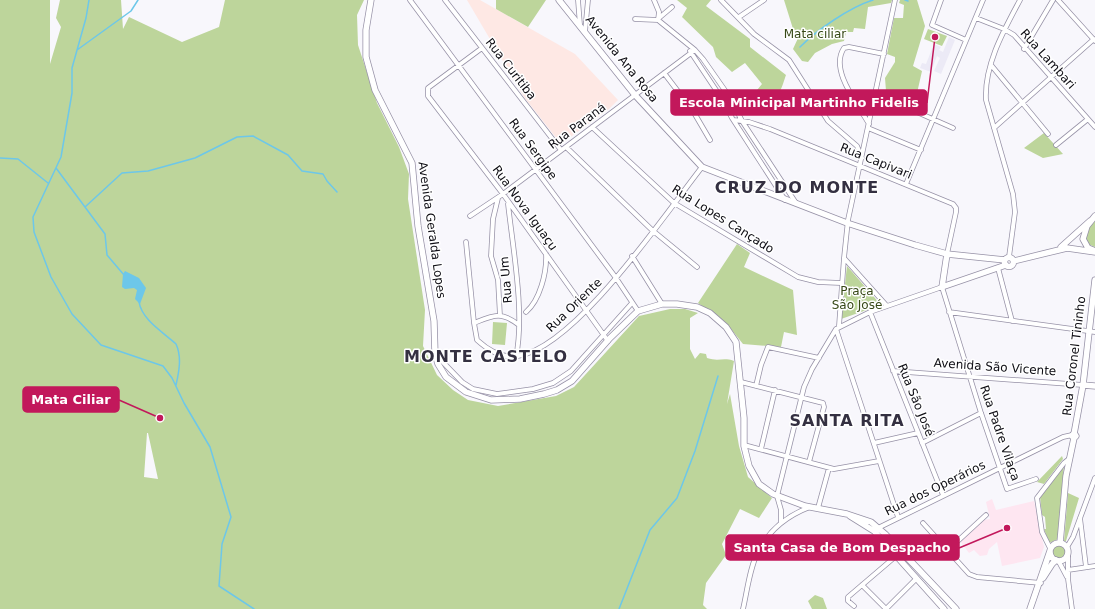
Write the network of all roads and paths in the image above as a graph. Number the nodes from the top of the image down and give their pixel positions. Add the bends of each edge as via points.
1 (371, 0) edge
2 (410, 0) edge
3 (445, 0) edge
4 (559, 0) edge
5 (578, 0) edge
6 (588, 0) edge
7 (654, 0) edge
8 (721, 0) edge
9 (764, 0) edge
10 (896, 0) edge
11 (941, 0) edge
12 (983, 0) edge
13 (1020, 0) edge
14 (1053, 0) edge
15 (1058, 0) edge
16 (672, 7) dead end
17 (739, 17) junction
18 (635, 18) dead end
19 (976, 18) junction
20 (658, 19) junction
21 (580, 27) junction
22 (1004, 29) junction
23 (585, 33) junction
24 (966, 40) junction
25 (1094, 40) edge
26 (482, 48) junction
27 (1024, 49) junction
28 (693, 52) junction
29 (884, 54) junction
30 (459, 65) junction
31 (991, 65) junction
32 (664, 74) junction
33 (1052, 78) junction
34 (876, 94) junction
35 (635, 95) junction
36 (1023, 104) junction
37 (934, 119) junction
38 (1088, 119) junction
39 (734, 120) junction
40 (742, 121) junction
41 (869, 126) junction
42 (592, 127) junction
43 (1095, 127) edge
44 (953, 128) dead end
45 (994, 128) junction
46 (1048, 134) dead end
47 (710, 140) dead end
48 (1056, 145) dead end
49 (564, 148) junction
50 (921, 150) junction
51 (862, 158) junction
52 (861, 165) junction
53 (702, 167) junction
54 (535, 169) junction
55 (906, 184) junction
56 (503, 194) junction
57 (498, 198) junction
58 (786, 200) junction
59 (508, 202) junction
60 (674, 203) junction
61 (798, 205) junction
62 (470, 216) dead end
63 (1095, 216) edge
64 (1090, 221) junction
65 (847, 223) junction
66 (652, 230) junction
67 (466, 242) dead end
68 (1055, 251) junction
69 (1095, 252) edge
70 (546, 254) junction
71 (947, 254) junction
72 (632, 256) junction
73 (844, 258) junction
74 (1007, 261) junction
75 (697, 266) dead end
76 (998, 268) junction
77 (616, 278) junction
78 (1095, 280) edge
79 (943, 281) junction
80 (841, 283) junction
81 (951, 284) junction
82 (942, 288) junction
83 (632, 302) junction
84 (662, 304) junction
85 (887, 306) junction
86 (587, 310) junction
87 (638, 311) junction
88 (526, 312) dead end
89 (870, 312) junction
90 (949, 312) junction
91 (500, 316) junction
92 (1012, 321) junction
93 (474, 323) junction
94 (519, 325) junction
95 (838, 327) junction
96 (1092, 332) edge
97 (604, 335) junction
98 (608, 341) junction
99 (434, 354) junction
100 (516, 357) junction
101 (819, 358) junction
102 (893, 371) junction
103 (970, 377) junction
104 (741, 382) junction
105 (1083, 385) junction
106 (756, 386) junction
107 (1095, 386) edge
108 (775, 390) junction
109 (802, 396) junction
110 (981, 413) junction
111 (918, 433) junction
112 (1073, 436) junction
113 (874, 443) junction
114 (922, 443) junction
115 (744, 444) junction
116 (761, 449) junction
117 (786, 456) junction
118 (1069, 459) junction
119 (809, 462) junction
120 (880, 462) junction
121 (829, 468) junction
122 (1000, 468) junction
123 (1095, 478) edge
124 (1036, 479) dead end
125 (943, 496) junction
126 (780, 497) junction
127 (810, 506) junction
128 (818, 508) junction
129 (986, 515) dead end
130 (1080, 516) junction
131 (898, 517) junction
132 (781, 522) junction
133 (924, 523) dead end
134 (876, 529) junction
135 (1060, 543) junction
136 (948, 550) junction
137 (1050, 550) junction
138 (1067, 550) junction
139 (896, 556) junction
140 (1057, 560) junction
141 (1095, 566) edge
142 (1086, 567) junction
143 (1068, 570) junction
144 (916, 579) junction
145 (1068, 579) junction
146 (1039, 584) junction
147 (862, 585) junction
148 (854, 606) dead end
149 (743, 609) edge
150 (886, 609) edge
151 (944, 609) edge
152 (956, 609) edge
153 (1030, 609) edge
154 (1072, 609) edge

1 - 99 main road, Avenida Geralda Lopes via 366,30 366,57 375,90 412,163 418,226 434,321
2 - 30 street, Rua Sergipe
3 - 26 street, Rua Curitiba
4 - 21 main road, Avenida Ana Rosa
5 - 21 street
6 - 23 street
7 - 20 street via 658,8
8 - 17 street
9 - 17 street
10 - 29 street
11 - 24 street via 932,24
12 - 19 street
13 - 22 street
14 - 27 street
15 - 25 street
16 - 20 street
17 - 51 street via 754,34 788,60 828,121 857,146
18 - 20 street
19 - 22 street, Rua Lambari
19 - 24 street
20 - 28 street
21 - 23 main road, Avenida Ana Rosa
22 - 27 street, Rua Lambari via 1014,35
22 - 31 street
23 - 35 main road, Avenida Ana Rosa
24 - 37 street
25 - 33 street
26 - 30 street
26 - 49 street, Rua Curitiba
27 - 33 street, Rua Lambari
28 - 32 street, Rua Paraná
28 - 39 street
28 - 40 street via 731,99
29 - 34 street
29 - 41 street via 846,47 840,55 840,72
30 - 54 street, Rua Sergipe
30 - 56 street, Rua Nova Iguaçu via 428,88 427,94
31 - 36 street
31 - 45 street via 986,100
32 - 35 street, Rua Paraná
32 - 47 street via 693,111
33 - 36 street
33 - 38 street, Rua Lambari
34 - 37 street
34 - 41 street
35 - 42 street, Rua Paraná
35 - 53 main road, Avenida Ana Rosa
36 - 45 street
36 - 46 street
37 - 44 street
37 - 50 street
38 - 43 street, Rua Lambari
38 - 48 street
39 - 40 street, Rua Capivari
39 - 58 street
40 - 52 street, Rua Capivari via 770,129
40 - 61 street
41 - 50 street
41 - 51 street
42 - 49 street, Rua Paraná
42 - 60 street, Rua Lopes Cançado
45 - 74 street via 1014,200 1015,212
49 - 54 street, Rua Paraná
49 - 66 street, Rua Curitiba
50 - 55 street
51 - 52 street
52 - 55 street, Rua Capivari
52 - 65 street
53 - 58 main road
53 - 60 street, Rua Oriente
54 - 56 street, Rua Paraná
54 - 77 street, Rua Sergipe
55 - 71 street, Rua Capivari via 955,205
56 - 57 street, Rua Paraná
56 - 59 street, Rua Nova Iguaçu
57 - 62 street, Rua Paraná
57 - 91 street via 493,219 491,256 498,280
58 - 61 main road
59 - 70 street, Rua Nova Iguaçu
59 - 94 street, Rua Um
60 - 66 street, Rua Oriente
60 - 80 street, Rua Lopes Cançado via 798,277 818,282
61 - 65 main road
63 - 64 main road
64 - 68 main road
64 - 69 main road via 1083,239 1088,248
65 - 71 main road
65 - 73 street
66 - 72 street, Rua Oriente
66 - 75 street, Rua Curitiba
67 - 93 street
68 - 69 main road via 1069,248
68 - 74 main road via 1014,261 1012,266
70 - 86 street, Rua Nova Iguaçu
70 - 88 street via 546,271 537,300
71 - 74 main road
71 - 79 main road
72 - 77 street, Rua Oriente
72 - 84 street
73 - 80 street
73 - 85 street
74 - 76 main road
76 - 81 main road
76 - 92 street
77 - 83 street, Rua Sergipe
77 - 86 street, Rua Oriente
78 - 96 main road, Rua Coronel Tininho
79 - 81 main road
79 - 82 main road
80 - 95 street
81 - 82 main road
82 - 85 street
82 - 90 street, Rua Padre Vilaça
83 - 87 street, Rua Sergipe
83 - 97 street
84 - 87 main road, Avenida Geralda Lopes
84 - 104 main road, Avenida Geralda Lopes via 697,307 710,313 726,326 736,342
85 - 89 street
86 - 97 street, Rua Nova Iguaçu
86 - 100 street, Rua Oriente via 552,340 530,353
87 - 98 main road, Avenida Geralda Lopes
89 - 95 street
89 - 102 street, Rua São José
90 - 92 street
90 - 103 street, Rua Padre Vilaça
91 - 93 street
91 - 94 street via 505,316
92 - 96 street
93 - 100 street via 478,340 483,345 500,355
94 - 100 street, Rua Um
95 - 101 street
95 - 113 street
96 - 105 main road, Rua Coronel Tininho
97 - 98 street, Rua Nova Iguaçu
97 - 99 street via 571,371 559,380 533,389 509,393 488,393 473,389 462,382
98 - 99 main road, Avenida Geralda Lopes via 572,381 562,387 544,394 502,400 479,398 455,385 446,377
101 - 106 street via 768,347
101 - 109 street via 808,377
102 - 103 street, Avenida São Vicente
102 - 111 street, Rua São José
103 - 105 street, Avenida São Vicente
103 - 110 street, Rua Padre Vilaça
104 - 106 street
104 - 115 main road, Avenida Geralda Lopes
105 - 107 main road, Avenida São Vicente
105 - 112 main road, Rua Coronel Tininho
106 - 108 street
108 - 109 street
108 - 116 street
109 - 117 street
109 - 119 street via 820,401 824,407
110 - 114 street
110 - 122 street, Rua Padre Vilaça
111 - 113 street
111 - 114 street, Rua São José
112 - 118 main road, Rua Coronel Tininho
112 - 122 street, Rua dos Operários via 1063,437
113 - 120 street
114 - 125 street, Rua São José
115 - 116 street
115 - 126 main road, Avenida Geralda Lopes via 759,484
116 - 117 street
117 - 119 street
117 - 126 street
118 - 135 main road, Rua Coronel Tininho
118 - 137 street via 1037,498 1042,532
119 - 121 street
120 - 121 street
120 - 131 street
121 - 128 street
122 - 124 street, Rua Padre Vilaça via 1007,489
122 - 125 street, Rua dos Operários
123 - 130 street
125 - 131 street, Rua dos Operários
126 - 127 main road, Avenida Geralda Lopes
126 - 132 street
127 - 128 main road, Avenida Geralda Lopes
127 - 132 street
128 - 134 main road, Avenida Geralda Lopes via 871,522
129 - 136 street
130 - 138 street
130 - 142 street
131 - 134 street, Rua dos Operários
132 - 149 street via 759,550
133 - 136 street
134 - 139 main road
134 - 152 main road
135 - 137 main road via 1054,544
135 - 138 main road
136 - 146 street via 973,576
137 - 140 main road via 1051,557
137 - 146 main road
138 - 140 main road via 1065,558
138 - 143 street
139 - 144 main road
139 - 147 street
140 - 145 street
140 - 146 main road
141 - 142 street
142 - 143 street
143 - 145 street
144 - 150 street
144 - 151 main road
145 - 154 street
146 - 153 main road
147 - 148 street via 848,597
147 - 150 street

